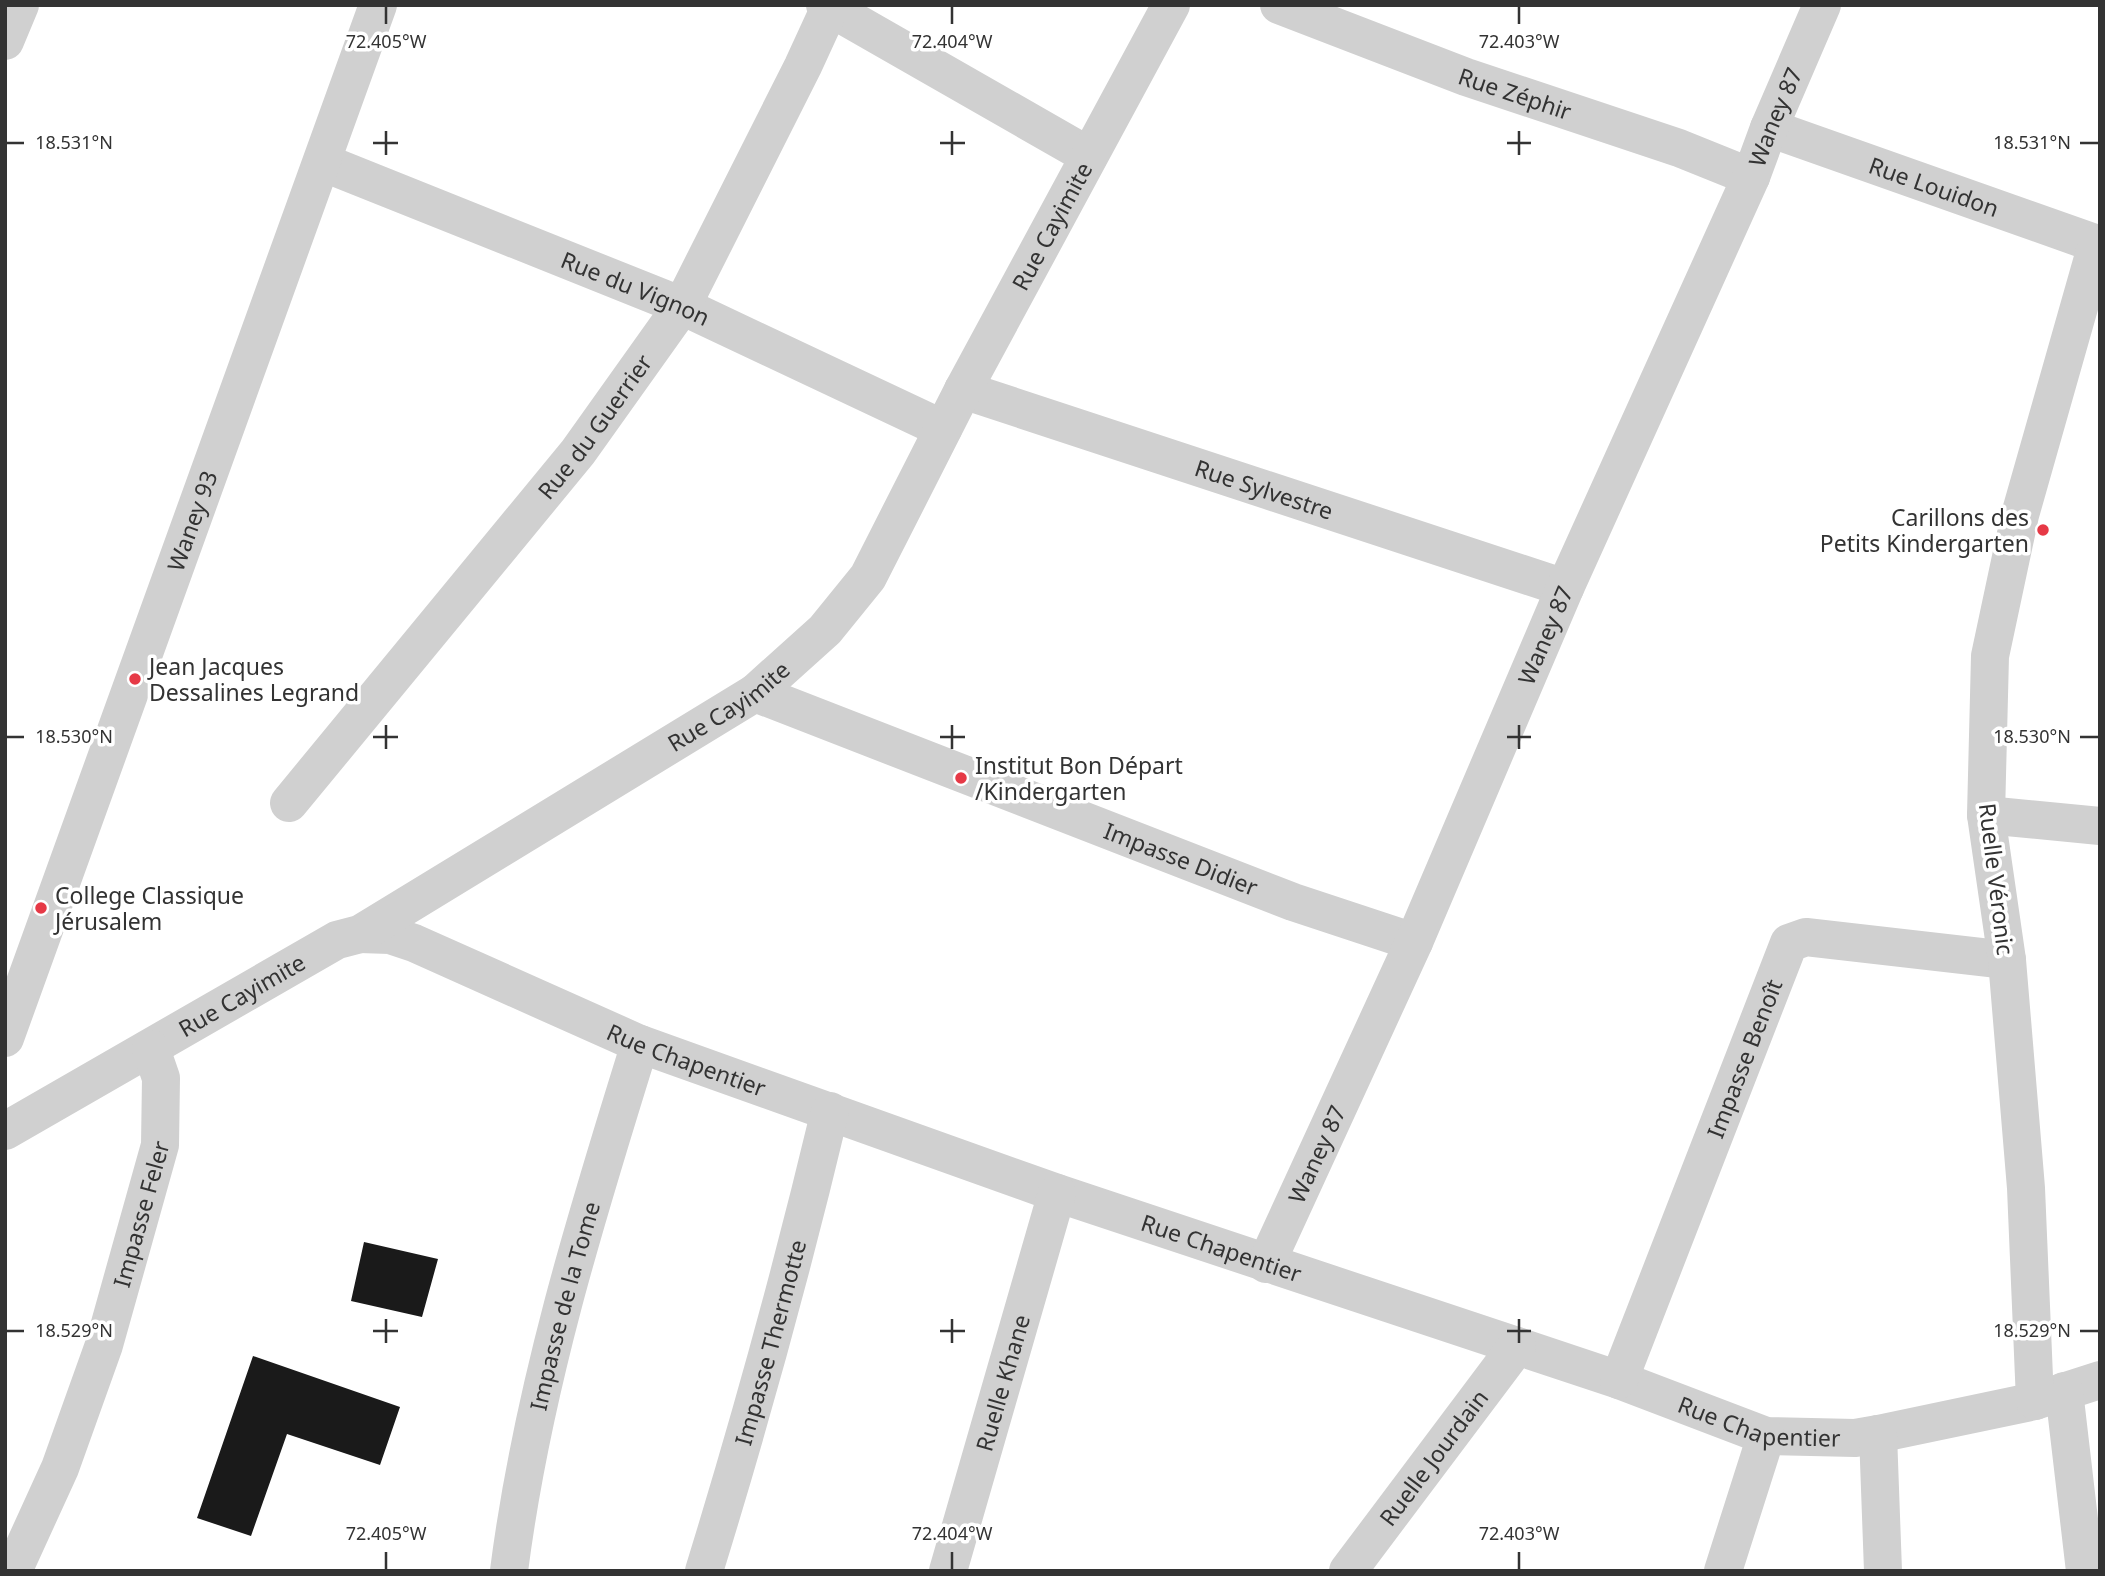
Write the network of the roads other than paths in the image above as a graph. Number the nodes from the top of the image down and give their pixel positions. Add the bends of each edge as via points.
1 (20, 5) edge
2 (378, 5) edge
3 (1171, 5) edge
4 (1279, 5) edge
5 (1822, 5) edge
6 (829, 6) edge
7 (5, 41) edge
8 (1769, 128) junction
9 (1090, 156) junction
10 (322, 162) junction
11 (1751, 177) junction
12 (2098, 244) edge
13 (682, 306) junction
14 (962, 390) junction
15 (943, 429) junction
16 (1565, 588) junction
17 (755, 693) junction
18 (289, 803) dead end
19 (1986, 815) junction
20 (2100, 826) edge
21 (360, 934) junction
22 (1414, 942) junction
23 (2007, 960) junction
24 (5, 1038) edge
25 (640, 1044) junction
26 (150, 1049) junction
27 (830, 1111) junction
28 (5, 1130) edge
29 (1057, 1193) junction
30 (1266, 1264) junction
31 (1517, 1346) junction
32 (1619, 1380) junction
33 (2100, 1380) edge
34 (2050, 1396) junction
35 (1878, 1434) junction
36 (1766, 1436) junction
37 (13, 1571) edge
38 (509, 1571) edge
39 (704, 1571) edge
40 (948, 1571) edge
41 (1348, 1571) edge
42 (1723, 1571) edge
43 (1883, 1571) edge
44 (2085, 1571) edge

1 - 7 street
2 - 10 street, Waney 93
3 - 9 street, Rue Cayimite
4 - 11 street, Rue Zéphir via 1466,77 1679,148
5 - 8 street, Waney 87
6 - 9 street
6 - 13 street, Rue du Guerrier
8 - 11 street, Waney 87
8 - 12 street, Rue Louidon
9 - 14 street, Rue Cayimite
10 - 13 street, Rue du Vignon
10 - 24 street, Waney 93
11 - 16 street, Waney 87
12 - 19 street, Ruelle Véronic via 2020,515 1990,656
13 - 15 street, Rue du Vignon
13 - 18 street, Rue du Guerrier via 578,452
14 - 15 street, Rue Cayimite
14 - 16 street, Rue Sylvestre
15 - 17 street, Rue Cayimite via 869,577 825,630
16 - 22 street, Waney 87
17 - 21 street, Rue Cayimite
17 - 22 street, Impasse Didier via 1293,902
19 - 20 street
19 - 23 street, Ruelle Véronic
21 - 25 street, Rue Chapentier via 390,934 414,943
21 - 26 street, Rue Cayimite via 337,940
22 - 30 street, Waney 87
23 - 32 street, Impasse Benoît via 1806,937 1789,943
23 - 34 street, Ruelle Véronic
25 - 27 street, Rue Chapentier
25 - 38 street, Impasse de la Tome via 547,1361 518,1501
26 - 28 street, Rue Cayimite
26 - 37 street, Impasse Feler via 161,1078 160,1145 104,1345 61,1468
27 - 29 street, Rue Chapentier
27 - 39 street, Impasse Thermotte via 745,1440
29 - 30 street, Rue Chapentier
29 - 40 street, Ruelle Khane
30 - 31 street, Rue Chapentier
31 - 32 street, Rue Chapentier
31 - 41 street, Ruelle Jourdain
32 - 36 street, Rue Chapentier
33 - 34 street, Rue Chapentier
34 - 35 street, Rue Chapentier
34 - 44 street, Ruelle Véronic
35 - 36 street, Rue Chapentier via 1855,1438
35 - 43 street
36 - 42 street

